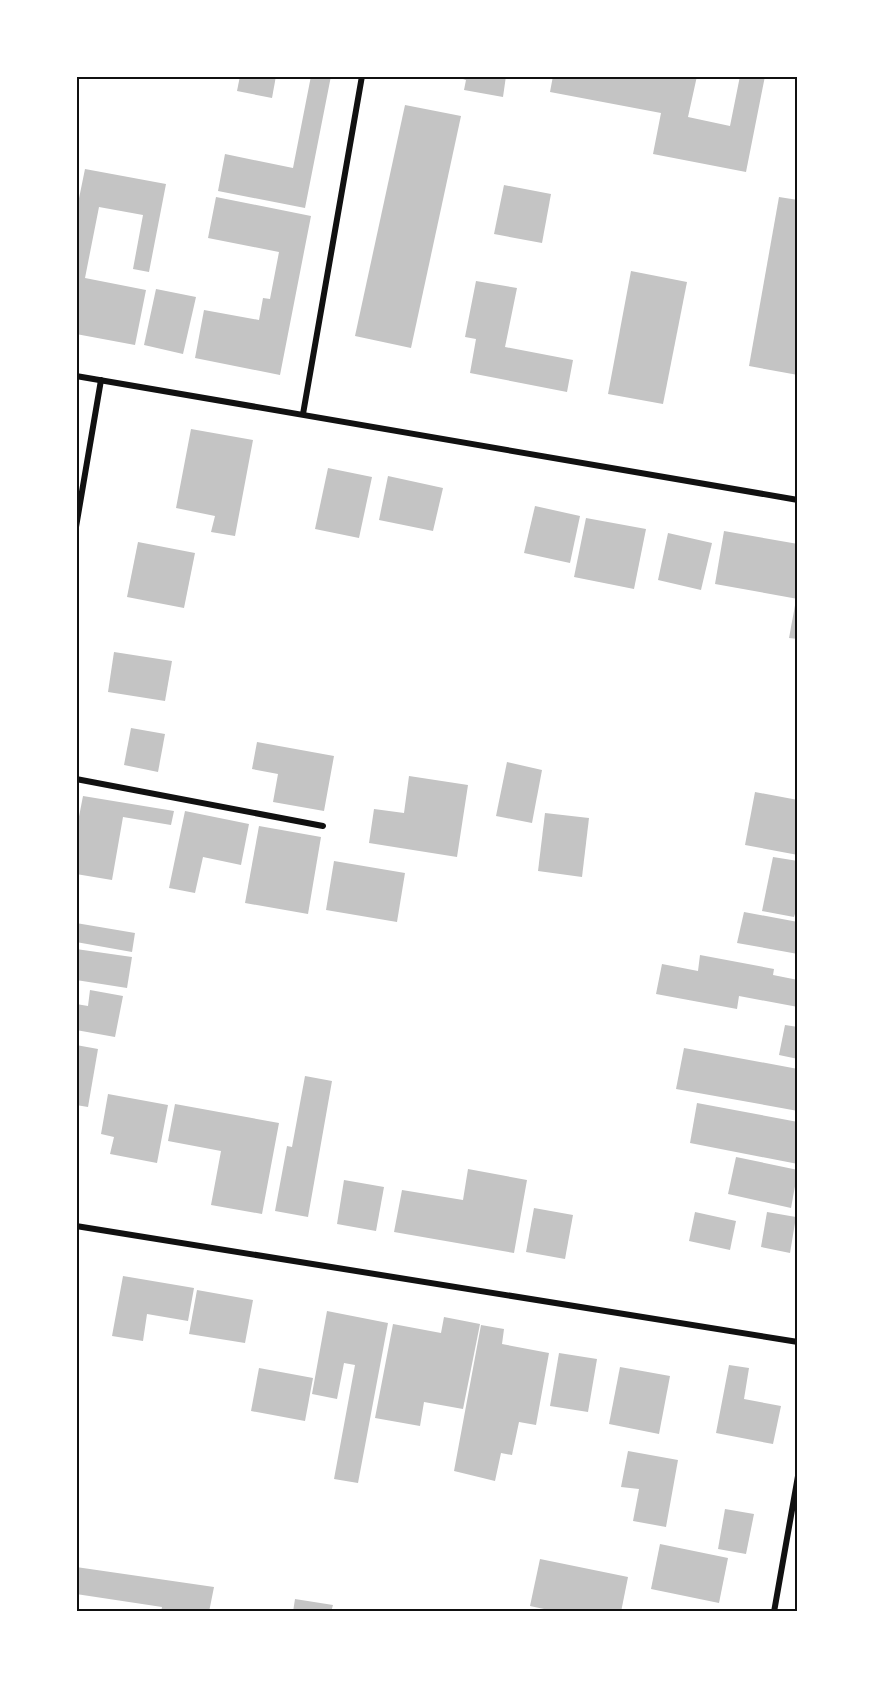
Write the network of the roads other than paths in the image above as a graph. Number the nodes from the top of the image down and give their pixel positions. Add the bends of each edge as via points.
1 (362, 76) edge
2 (76, 375) edge
3 (101, 380) junction
4 (303, 414) junction
5 (798, 500) edge
6 (76, 527) edge
7 (76, 779) edge
8 (323, 826) dead end
9 (76, 1226) edge
10 (798, 1341) edge
11 (798, 1476) edge
12 (774, 1611) edge

1 - 4 street
2 - 3 street
3 - 4 street
3 - 6 street
4 - 5 street
7 - 8 street
9 - 10 street
11 - 12 street

